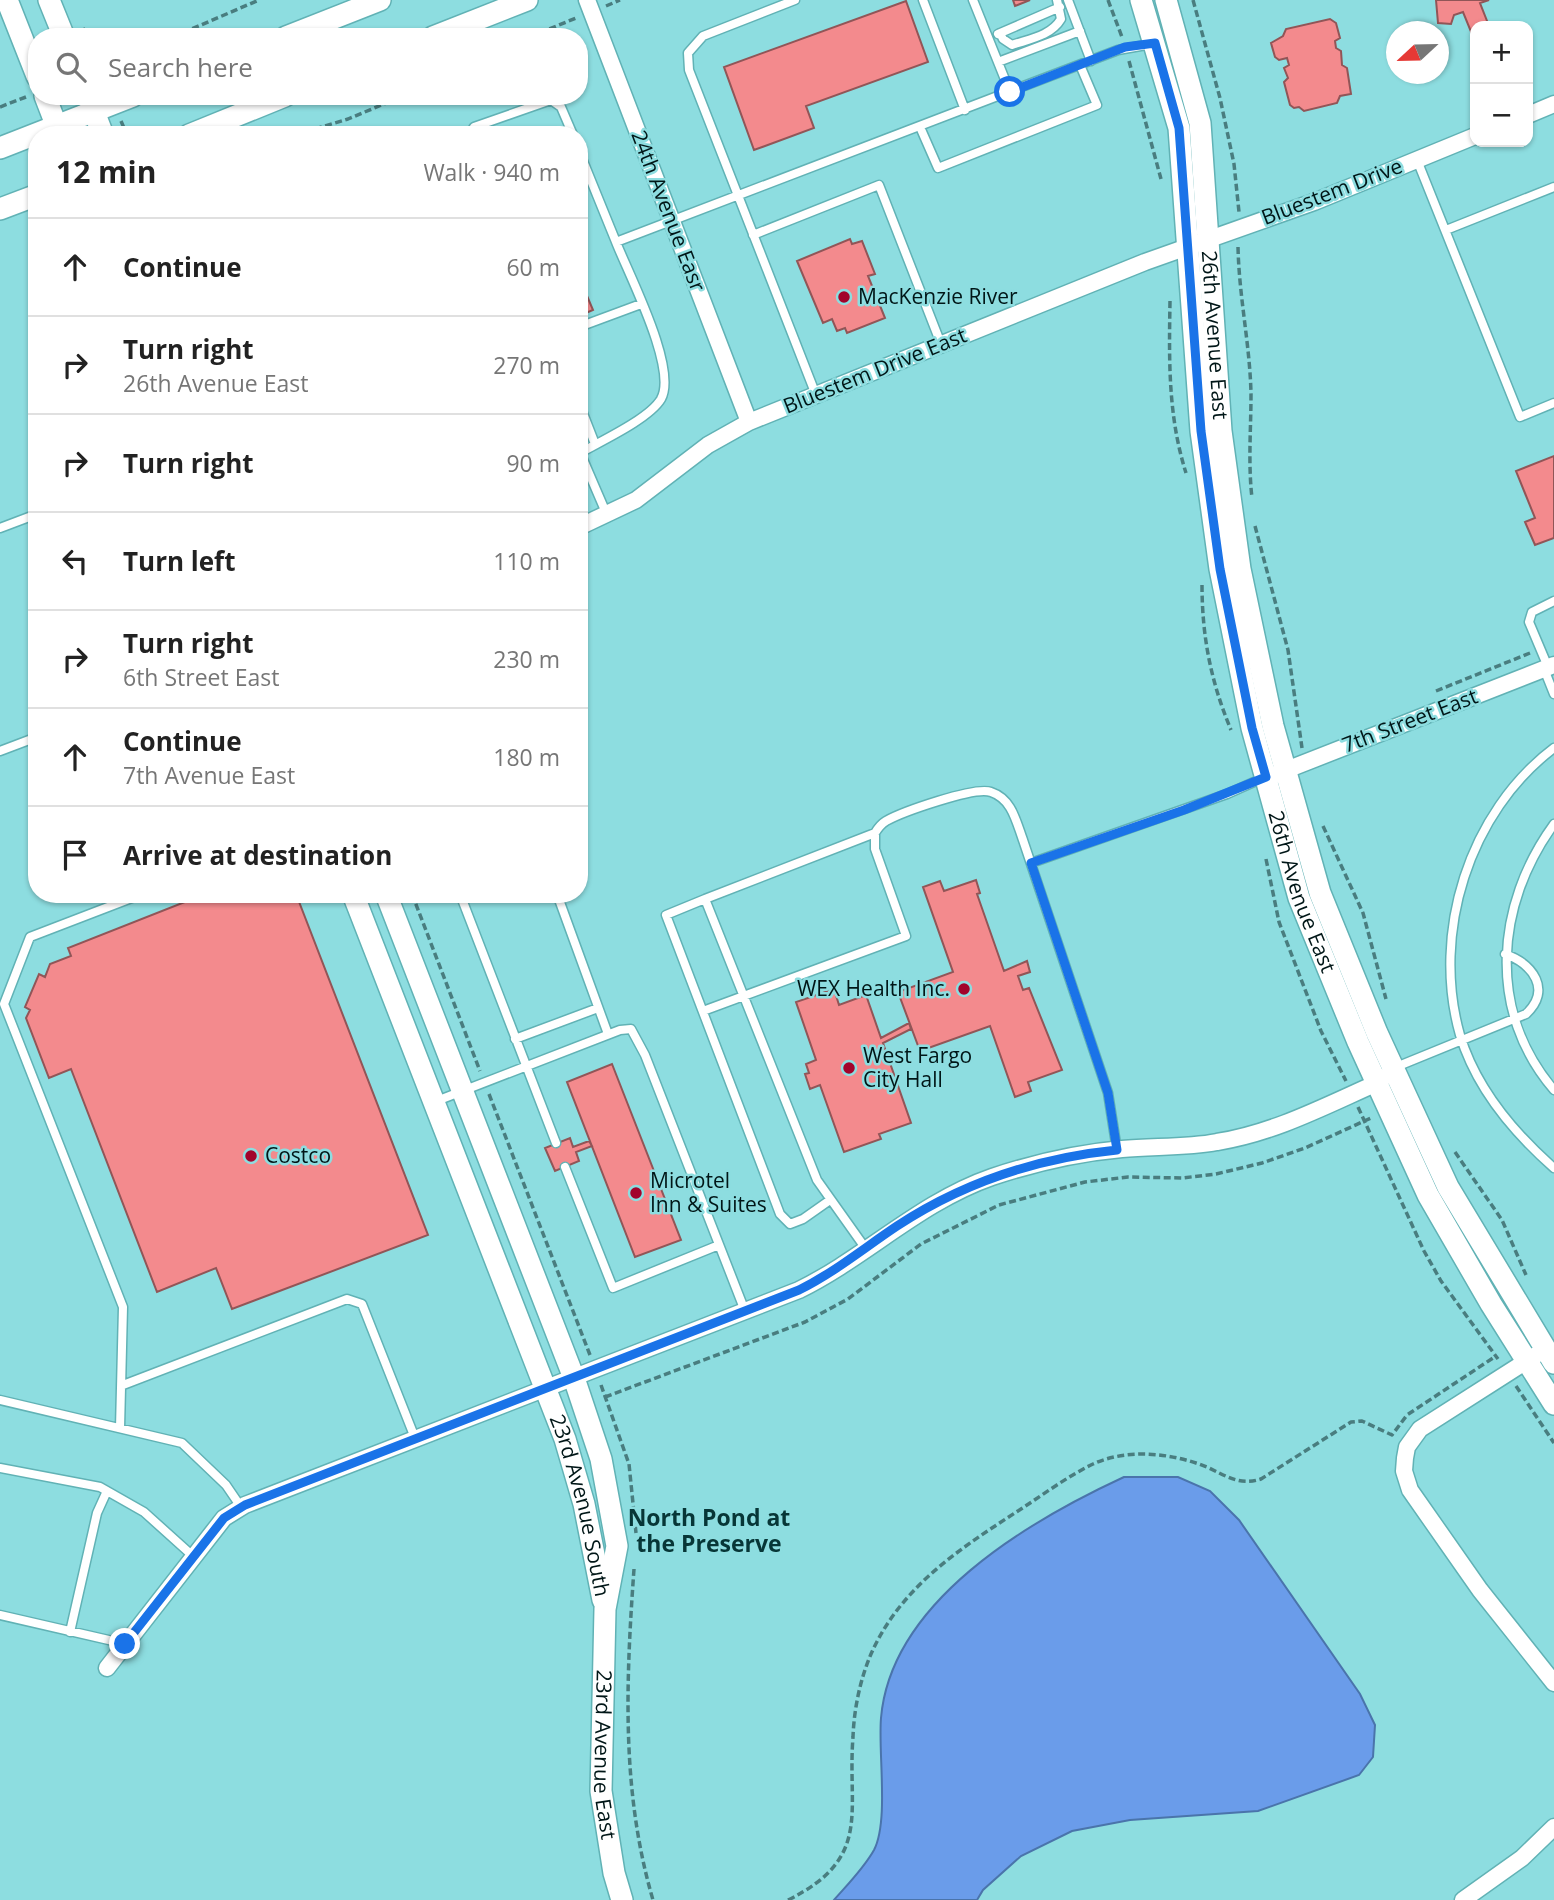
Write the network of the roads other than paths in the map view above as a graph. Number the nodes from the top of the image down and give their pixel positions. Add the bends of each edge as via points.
1 (7, 0) edge
2 (49, 0) edge
3 (380, 0) edge
4 (527, 0) edge
5 (586, 0) edge
6 (795, 0) edge
7 (923, 0) edge
8 (973, 0) edge
9 (1068, 0) edge
10 (1141, 0) edge
11 (1166, 0) edge
12 (1058, 4) edge
13 (60, 28) edge
14 (309, 28) edge
15 (456, 28) edge
16 (1080, 32) junction
17 (1000, 33) junction
18 (988, 38) junction
19 (1155, 43) junction
20 (28, 53) edge
21 (1091, 61) junction
22 (998, 62) junction
23 (1080, 65) junction
24 (1010, 92) junction
25 (1554, 104) edge
26 (41, 105) edge
27 (90, 105) edge
28 (91, 105) edge
29 (263, 105) edge
30 (537, 105) edge
31 (558, 105) edge
32 (965, 110) junction
33 (1533, 112) edge
34 (55, 126) edge
35 (64, 126) edge
36 (100, 126) edge
37 (211, 126) edge
38 (477, 126) edge
39 (569, 126) edge
40 (920, 127) junction
41 (1470, 138) edge
42 (28, 140) edge
43 (0, 148) edge
44 (1417, 160) junction
45 (588, 173) edge
46 (1554, 187) edge
47 (738, 197) junction
48 (28, 198) edge
49 (0, 209) edge
50 (672, 223) junction
51 (1446, 230) junction
52 (753, 235) junction
53 (1209, 237) junction
54 (616, 242) junction
55 (1188, 245) junction
56 (641, 304) junction
57 (588, 324) edge
58 (941, 344) junction
59 (816, 395) junction
60 (1554, 403) edge
61 (749, 422) junction
62 (588, 426) edge
63 (595, 444) junction
64 (588, 448) edge
65 (588, 471) edge
66 (607, 516) junction
67 (28, 517) edge
68 (588, 523) edge
69 (0, 528) edge
70 (1554, 601) edge
71 (1549, 667) edge
72 (1554, 694) edge
73 (28, 740) edge
74 (1554, 748) edge
75 (0, 751) edge
76 (1276, 774) junction
77 (1554, 824) edge
78 (875, 833) junction
79 (1031, 863) junction
80 (705, 898) junction
81 (119, 903) edge
82 (357, 903) edge
83 (389, 903) edge
84 (463, 903) edge
85 (560, 903) edge
86 (1505, 954) junction
87 (743, 996) junction
88 (598, 1007) junction
89 (703, 1011) junction
90 (1514, 1020) junction
91 (608, 1034) junction
92 (1461, 1038) junction
93 (515, 1039) junction
94 (525, 1066) junction
95 (1393, 1069) junction
96 (1377, 1083) junction
97 (462, 1090) junction
98 (1554, 1090) edge
99 (434, 1102) junction
100 (556, 1143) dead end
101 (1117, 1150) junction
102 (565, 1167) dead end
103 (1554, 1168) edge
104 (830, 1200) junction
105 (719, 1245) junction
106 (866, 1249) junction
107 (745, 1311) junction
108 (1542, 1358) edge
109 (574, 1378) junction
110 (123, 1385) junction
111 (545, 1387) junction
112 (0, 1400) edge
113 (1554, 1404) edge
114 (120, 1429) junction
115 (415, 1438) junction
116 (0, 1468) edge
117 (107, 1491) junction
118 (241, 1507) junction
119 (194, 1557) junction
120 (605, 1609) junction
121 (0, 1615) edge
122 (70, 1632) junction
123 (125, 1644) junction
124 (107, 1668) dead end
125 (1554, 1683) edge
126 (1554, 1827) edge
127 (622, 1900) edge
128 (1463, 1900) edge

1 - 20 street
2 - 13 street
3 - 14 street
4 - 15 street
5 - 50 street, 24th Avenue Easr
6 - 47 lane via 703,36 688,53 689,71
7 - 32 lane
8 - 18 lane
9 - 16 lane
10 - 19 street, 26th Avenue East
11 - 53 street, 26th Avenue East via 1200,123
12 - 17 lane
12 - 17 lane via 1061,19 1043,35 1012,45
16 - 21 lane
16 - 22 lane
17 - 18 lane
18 - 22 lane
19 - 21 lane via 1125,47
19 - 55 street, 26th Avenue East via 1179,128
21 - 23 lane
22 - 24 lane
23 - 24 lane
23 - 40 lane via 1097,105 938,168
24 - 32 lane
25 - 33 street
26 - 34 street
27 - 35 street
28 - 36 street
29 - 37 street
30 - 38 lane
31 - 39 lane
32 - 40 lane
40 - 47 lane
41 - 44 street, Bluestem Drive
42 - 43 street
44 - 51 lane
44 - 53 street, Bluestem Drive via 1314,202
45 - 54 lane
46 - 51 lane
47 - 50 lane
47 - 52 lane
48 - 49 street
50 - 54 lane
50 - 61 street, 24th Avenue Easr
51 - 60 lane via 1520,417
52 - 58 lane via 879,186
52 - 59 lane
53 - 55 street, Bluestem Drive
53 - 76 street, 26th Avenue East via 1222,431 1240,569 1273,726
54 - 56 lane
55 - 58 street, Bluestem Drive East
55 - 76 street, 26th Avenue East via 1201,431 1220,569 1252,728
56 - 57 lane
56 - 63 lane via 662,359 666,385 660,401
58 - 59 street, Bluestem Drive East
59 - 61 street, Bluestem Drive East
61 - 66 street, Bluestem Drive East
62 - 63 lane
63 - 64 lane
65 - 66 lane
66 - 68 street, Bluestem Drive East
67 - 69 lane
70 - 71 lane via 1532,612 1529,622
71 - 72 lane
71 - 76 street, 7th Street East
73 - 75 lane
74 - 92 lane via 1502,801 1469,864 1451,942 1450,988
76 - 79 lane
76 - 95 street, 26th Avenue East
76 - 96 street, 26th Avenue East via 1299,898
77 - 86 lane via 1519,889
78 - 79 lane via 887,821 984,790 1011,808
78 - 80 lane
78 - 87 lane via 875,849 906,936
79 - 101 lane via 1108,1093
80 - 87 lane
80 - 89 lane via 666,915
81 - 110 lane via 30,937 4,1004 123,1307
82 - 99 street, 23rd Avenue South
83 - 97 street, 23rd Avenue South
84 - 93 lane
85 - 88 lane
86 - 90 lane
86 - 90 lane via 1526,963 1538,982 1537,1001
87 - 89 lane
87 - 104 lane via 803,1150
88 - 91 lane
88 - 93 lane
89 - 104 lane via 780,1214 790,1224
90 - 92 lane
90 - 98 lane via 1531,1058
91 - 94 lane
91 - 105 lane via 631,1029 637,1037
92 - 95 lane
92 - 103 lane via 1490,1098 1516,1132
93 - 94 lane
94 - 97 lane
94 - 100 lane
95 - 96 street
95 - 108 street, 26th Avenue East via 1448,1187
96 - 101 street via 1292,1121 1242,1137 1190,1146
96 - 108 street, 26th Avenue East via 1428,1195
97 - 99 lane
97 - 109 street, 23rd Avenue South
99 - 111 street, 23rd Avenue South
101 - 106 street via 1077,1154 990,1178 922,1211
102 - 105 lane via 613,1288
104 - 106 lane
105 - 107 lane
106 - 107 street via 821,1279
107 - 109 street
108 - 113 street, 26th Avenue East
108 - 125 street via 1420,1429 1407,1447 1404,1471 1410,1490 1439,1534
109 - 111 street
109 - 120 street, 23rd Avenue South via 601,1460 617,1546
110 - 114 lane
110 - 115 lane via 355,1299 362,1304
111 - 115 street
111 - 120 street, 23rd Avenue South via 584,1504
112 - 114 lane
114 - 118 lane via 182,1443 226,1485
115 - 118 street
116 - 117 lane
117 - 119 lane via 144,1512
117 - 122 lane via 97,1513
118 - 119 street via 224,1518
119 - 123 street
120 - 127 street, 23rd Avenue East via 601,1791
121 - 122 lane
122 - 123 lane
123 - 124 street
126 - 128 street via 1522,1858

